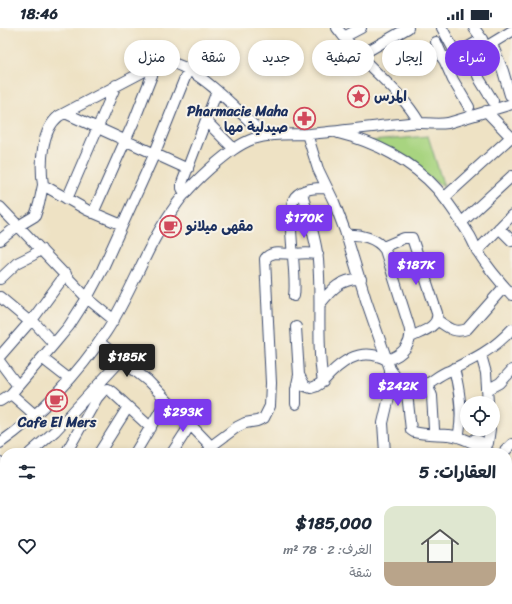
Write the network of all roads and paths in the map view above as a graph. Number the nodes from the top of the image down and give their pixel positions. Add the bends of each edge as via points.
1 (337, 28) edge
2 (361, 28) edge
3 (408, 28) edge
4 (442, 28) edge
5 (474, 28) edge
6 (512, 32) edge
7 (344, 37) junction
8 (482, 39) edge
9 (346, 40) edge
10 (448, 40) edge
11 (499, 40) edge
12 (437, 44) edge
13 (374, 47) edge
14 (443, 59) joint
15 (500, 64) edge
16 (180, 67) edge
17 (188, 70) joint
18 (374, 71) edge
19 (134, 76) edge
20 (152, 76) edge
21 (198, 76) edge
22 (478, 76) edge
23 (116, 85) junction
24 (217, 91) junction
25 (511, 99) edge
26 (493, 101) dead end
27 (469, 107) dead end
28 (486, 111) junction
29 (65, 113) junction
30 (206, 121) junction
31 (419, 122) junction
32 (98, 129) junction
33 (331, 132) junction
34 (307, 134) junction
35 (264, 136) junction
36 (511, 138) edge
37 (125, 140) junction
38 (234, 149) junction
39 (154, 155) junction
40 (188, 169) junction
41 (512, 176) edge
42 (43, 185) junction
43 (327, 188) junction
44 (302, 192) junction
45 (185, 194) junction
46 (444, 198) junction
47 (67, 199) junction
48 (0, 207) edge
49 (93, 213) junction
50 (512, 215) edge
51 (461, 223) junction
52 (122, 225) junction
53 (18, 226) junction
54 (499, 228) junction
55 (347, 235) junction
56 (0, 240) edge
57 (512, 241) edge
58 (383, 247) junction
59 (41, 249) junction
60 (477, 251) junction
61 (294, 254) junction
62 (318, 254) junction
63 (66, 274) junction
64 (0, 279) edge
65 (361, 279) junction
66 (504, 287) junction
67 (512, 295) edge
68 (294, 296) dead end
69 (0, 297) edge
70 (87, 298) junction
71 (320, 304) junction
72 (114, 320) junction
73 (437, 320) junction
74 (31, 321) junction
75 (296, 327) dead end
76 (512, 329) edge
77 (411, 337) junction
78 (99, 342) junction
79 (54, 344) junction
80 (481, 355) junction
81 (0, 356) edge
82 (42, 358) junction
83 (122, 359) junction
84 (0, 362) edge
85 (388, 364) junction
86 (454, 368) junction
87 (512, 370) edge
88 (299, 375) junction
89 (69, 379) junction
90 (323, 382) junction
91 (427, 383) junction
92 (18, 386) junction
93 (487, 390) junction
94 (406, 391) junction
95 (390, 393) junction
96 (11, 394) junction
97 (487, 396) edge
98 (166, 401) junction
99 (0, 402) edge
100 (296, 404) dead end
101 (128, 407) junction
102 (34, 415) junction
103 (190, 425) junction
104 (151, 428) junction
105 (430, 431) junction
106 (459, 433) joint
107 (467, 436) edge
108 (489, 436) edge
109 (0, 443) edge
110 (36, 448) edge
111 (69, 448) edge
112 (102, 448) edge
113 (138, 448) edge
114 (175, 448) edge
115 (209, 448) edge
116 (214, 448) edge
117 (385, 448) edge
118 (481, 448) edge

1 - 7 street
2 - 7 street
3 - 13 street
4 - 10 street
5 - 8 street
6 - 11 street
7 - 9 street
12 - 14 street
14 - 27 street
15 - 25 street
16 - 17 street
17 - 39 street
18 - 31 street via 401,97
19 - 23 street
20 - 37 street
21 - 24 street
22 - 26 street
23 - 29 street
23 - 32 street
24 - 30 street
24 - 35 street
25 - 28 street
28 - 31 street via 448,123
28 - 36 street
29 - 32 street
29 - 42 street via 51,124 46,136 43,151
30 - 38 street
30 - 40 street
31 - 33 street
32 - 37 street
32 - 47 street
33 - 34 street
33 - 46 street via 364,141 393,155 418,171
34 - 35 street
34 - 43 street via 315,163
35 - 38 street
36 - 46 street
37 - 39 street
37 - 49 street
38 - 45 street
39 - 40 street
39 - 52 street
40 - 45 street via 182,182
41 - 51 street
42 - 47 street
42 - 53 street via 36,214
43 - 44 street
43 - 55 street
44 - 61 street via 295,197 291,205
44 - 62 street
45 - 72 street via 159,232
46 - 51 street
47 - 49 street
48 - 53 street
49 - 52 street
50 - 54 street
51 - 60 street
52 - 70 street
53 - 56 street
53 - 59 street
54 - 57 street
54 - 60 street
55 - 58 street via 363,236
55 - 65 street
58 - 73 street via 404,238 413,240 438,316
58 - 77 street
59 - 63 street
59 - 64 street via 17,263
60 - 66 street
61 - 62 street
61 - 68 street
61 - 116 street via 276,254 265,259 271,399 268,412 262,419 237,427
62 - 71 street
63 - 70 street
63 - 74 street
65 - 71 street via 354,278 333,288
65 - 85 street
66 - 67 street
66 - 73 street via 467,329 454,331
69 - 74 street
70 - 72 street
70 - 79 street
71 - 90 street via 319,344
72 - 78 street
73 - 77 street via 432,326
74 - 79 street
74 - 81 street
75 - 88 street
76 - 80 street
77 - 85 street via 403,352
78 - 83 street
78 - 89 street
79 - 82 street
80 - 86 street
80 - 93 street
82 - 89 street
82 - 92 street
83 - 98 street via 144,377
83 - 110 street via 55,431
84 - 92 street
85 - 90 street via 371,354 365,354 343,363
85 - 94 street
85 - 95 street
86 - 91 street
86 - 106 street via 460,396
87 - 93 street via 500,383
88 - 90 street via 308,388
88 - 100 street
89 - 102 street
91 - 94 street
91 - 105 street via 432,396
92 - 96 street
93 - 97 street
94 - 95 street
94 - 105 street via 411,430 416,433
95 - 117 street via 383,424
96 - 99 street
96 - 102 street
98 - 103 street
98 - 104 street
101 - 104 street
101 - 111 street via 108,389 104,390
101 - 112 street
102 - 109 street
103 - 114 street
103 - 115 street
104 - 113 street
105 - 106 street via 446,429
105 - 118 street via 459,437
107 - 108 street via 486,443

